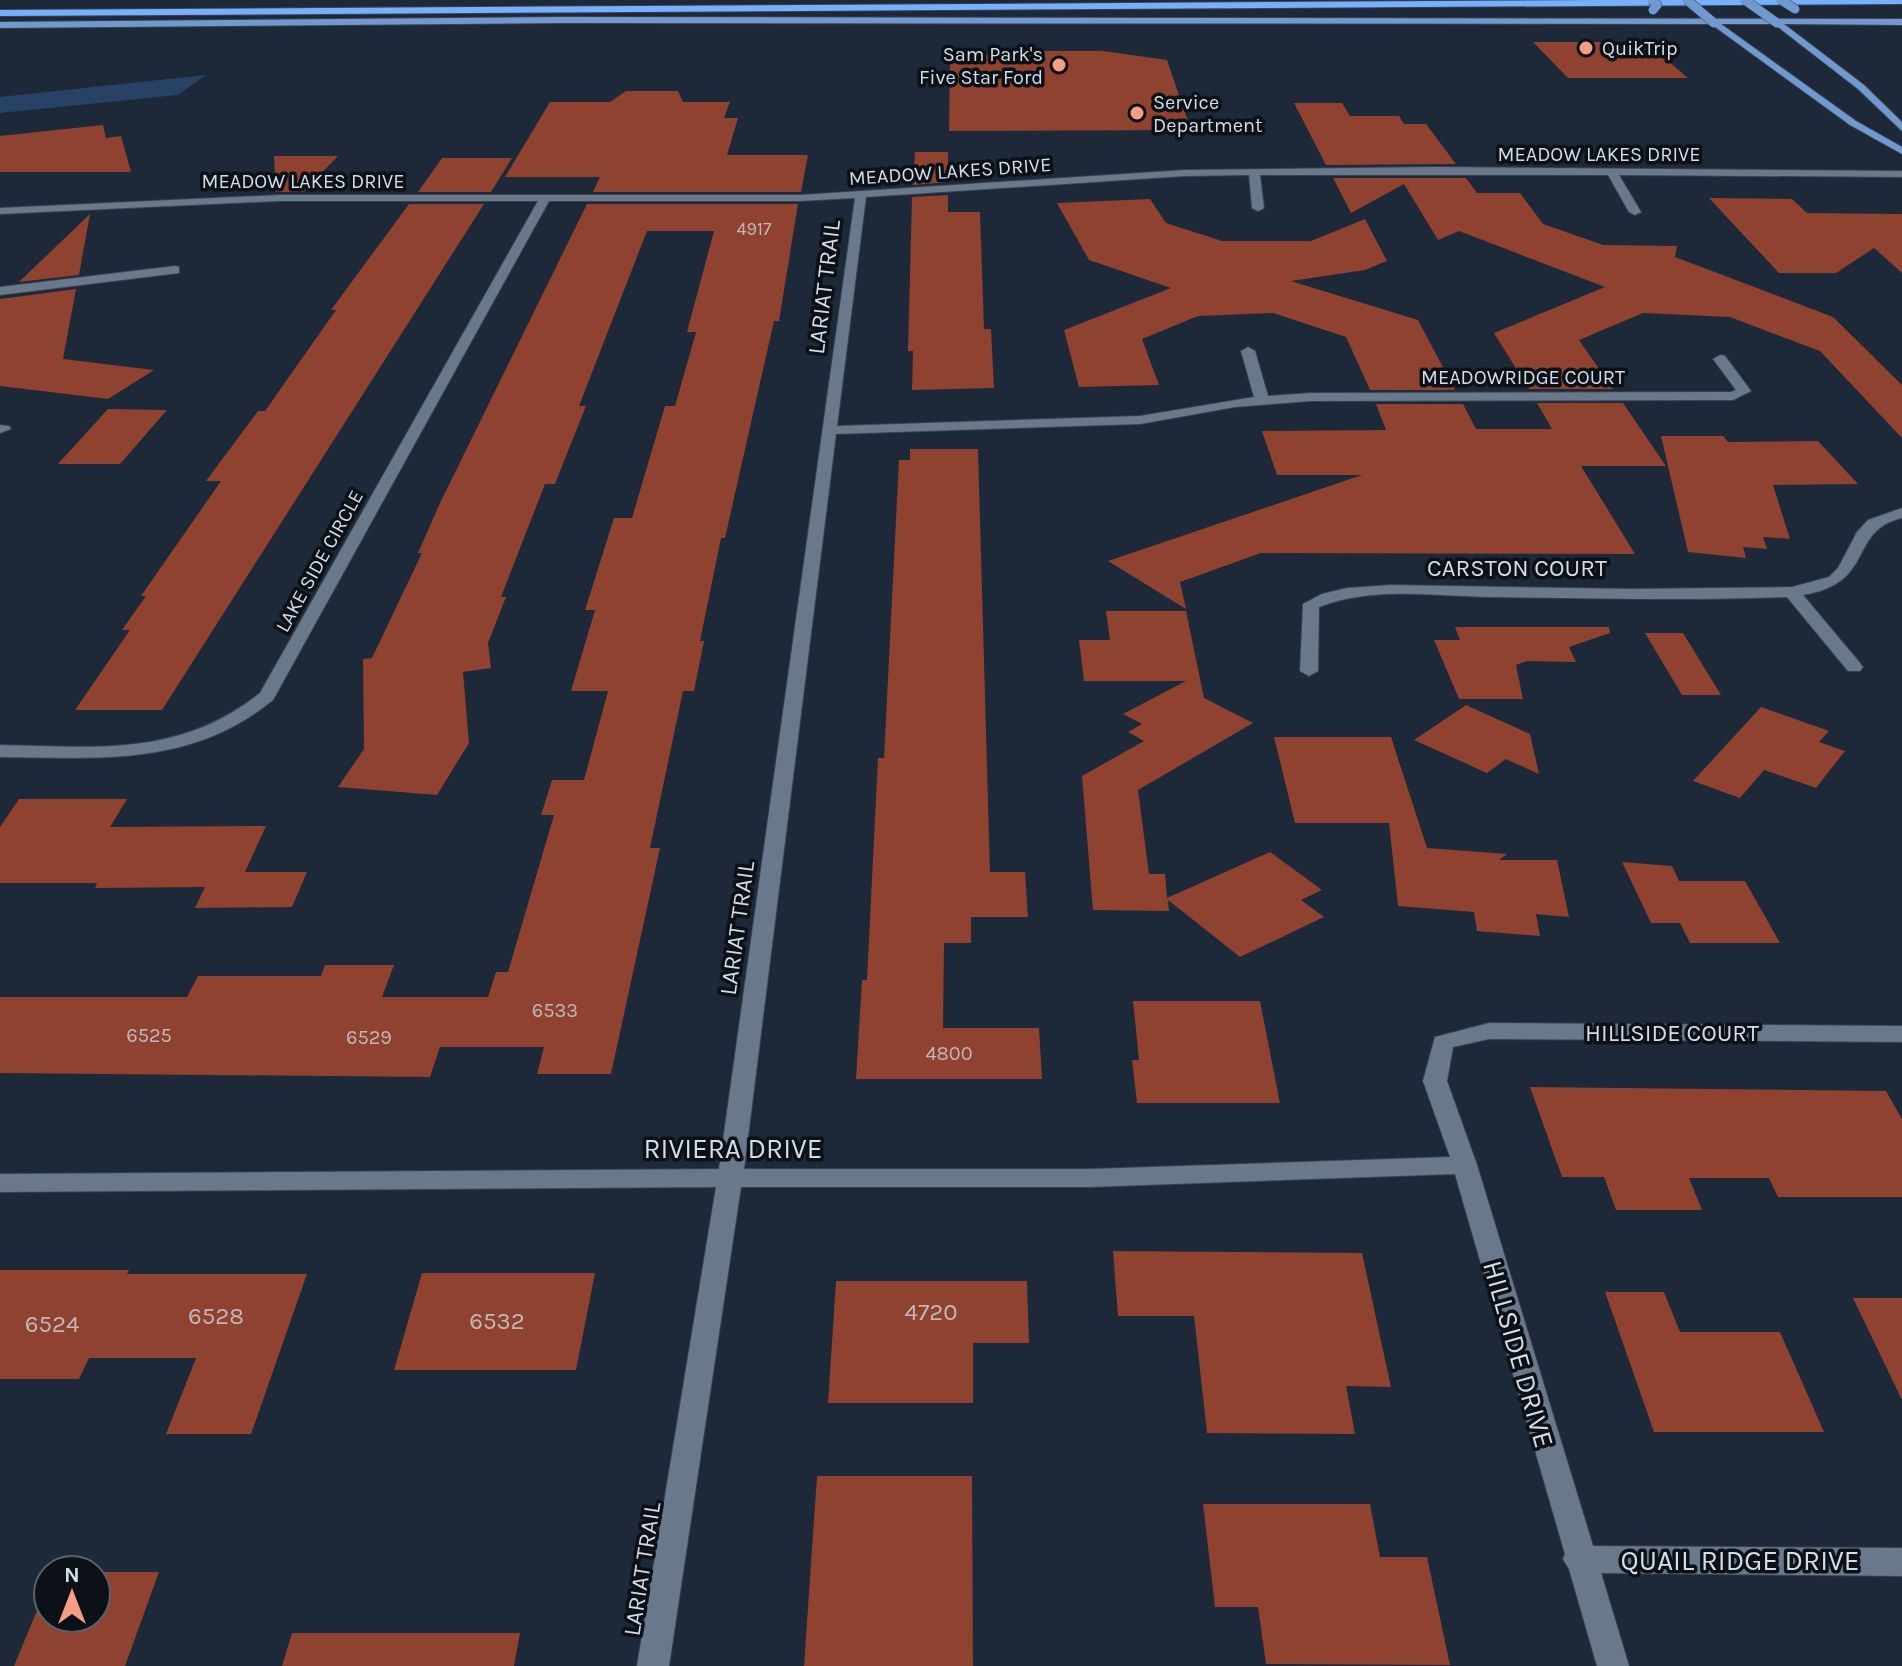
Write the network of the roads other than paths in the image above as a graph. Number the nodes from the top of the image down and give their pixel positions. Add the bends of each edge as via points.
1 (127, 0) edge
2 (1687, 0) edge
3 (1745, 0) edge
4 (1781, 0) edge
5 (1902, 1) edge
6 (0, 2) edge
7 (1652, 5) edge
8 (1797, 5) edge
9 (0, 13) edge
10 (562, 20) junction
11 (1902, 22) edge
12 (1567, 23) junction
13 (1631, 23) junction
14 (1714, 23) junction
15 (1777, 23) junction
16 (1859, 23) junction
17 (0, 25) edge
18 (1746, 47) junction
19 (1809, 47) junction
20 (1805, 89) junction
21 (1842, 99) dead end
22 (1874, 120) dead end
23 (1900, 126) edge
24 (1902, 151) edge
25 (1254, 172) junction
26 (1612, 172) junction
27 (1902, 174) edge
28 (861, 196) junction
29 (544, 200) junction
30 (1258, 208) dead end
31 (0, 211) edge
32 (1635, 212) dead end
33 (175, 270) dead end
34 (0, 291) edge
35 (1248, 351) dead end
36 (1720, 359) dead end
37 (1262, 400) junction
38 (833, 430) junction
39 (1902, 513) edge
40 (1792, 592) junction
41 (1854, 667) dead end
42 (1309, 671) dead end
43 (0, 751) edge
44 (1902, 1034) edge
45 (1443, 1042) joint
46 (1465, 1165) junction
47 (730, 1178) junction
48 (0, 1183) edge
49 (1578, 1559) junction
50 (1902, 1562) edge
51 (653, 1666) edge
52 (1613, 1666) edge

1 - 6 highway
2 - 14 main road, bridge
3 - 15 main road, bridge
4 - 8 main road, bridge
5 - 8 highway
7 - 12 main road
8 - 9 highway
8 - 10 highway
8 - 16 main road
10 - 12 main road
10 - 17 main road
11 - 16 main road
12 - 13 main road
13 - 14 main road
13 - 18 main road via 1697,30
14 - 15 main road
14 - 18 main road
15 - 16 main road
15 - 19 main road
16 - 19 main road via 1817,28 1808,35
18 - 20 main road
19 - 23 main road
20 - 21 main road
20 - 24 main road
22 - 23 main road
25 - 26 street, MEADOW LAKES DRIVE
25 - 28 street, MEADOW LAKES DRIVE
25 - 30 street
26 - 27 street, MEADOW LAKES DRIVE
26 - 32 street
28 - 29 street, MEADOW LAKES DRIVE
28 - 38 street, LARIAT TRAIL
29 - 31 street, MEADOW LAKES DRIVE via 244,199
29 - 43 street, LAKE SIDE CIRCLE via 267,696 247,717 219,732 170,745
33 - 34 street
35 - 37 street
36 - 37 street, MEADOWRIDGE COURT via 1744,391 1733,396
37 - 38 street, MEADOWRIDGE COURT via 1140,420
38 - 47 street, LARIAT TRAIL
39 - 40 street, CARSTON COURT via 1882,517 1864,532 1838,578
40 - 41 street
40 - 42 street, CARSTON COURT via 1340,594 1311,604
44 - 45 street, HILLSIDE COURT via 1489,1031
45 - 46 street, HILLSIDE DRIVE via 1435,1081
46 - 47 street, RIVIERA DRIVE via 1090,1178
46 - 49 street, HILLSIDE DRIVE
47 - 48 street, RIVIERA DRIVE
47 - 51 street, LARIAT TRAIL
49 - 50 street, QUAIL RIDGE DRIVE
49 - 52 street, HILLSIDE DRIVE

